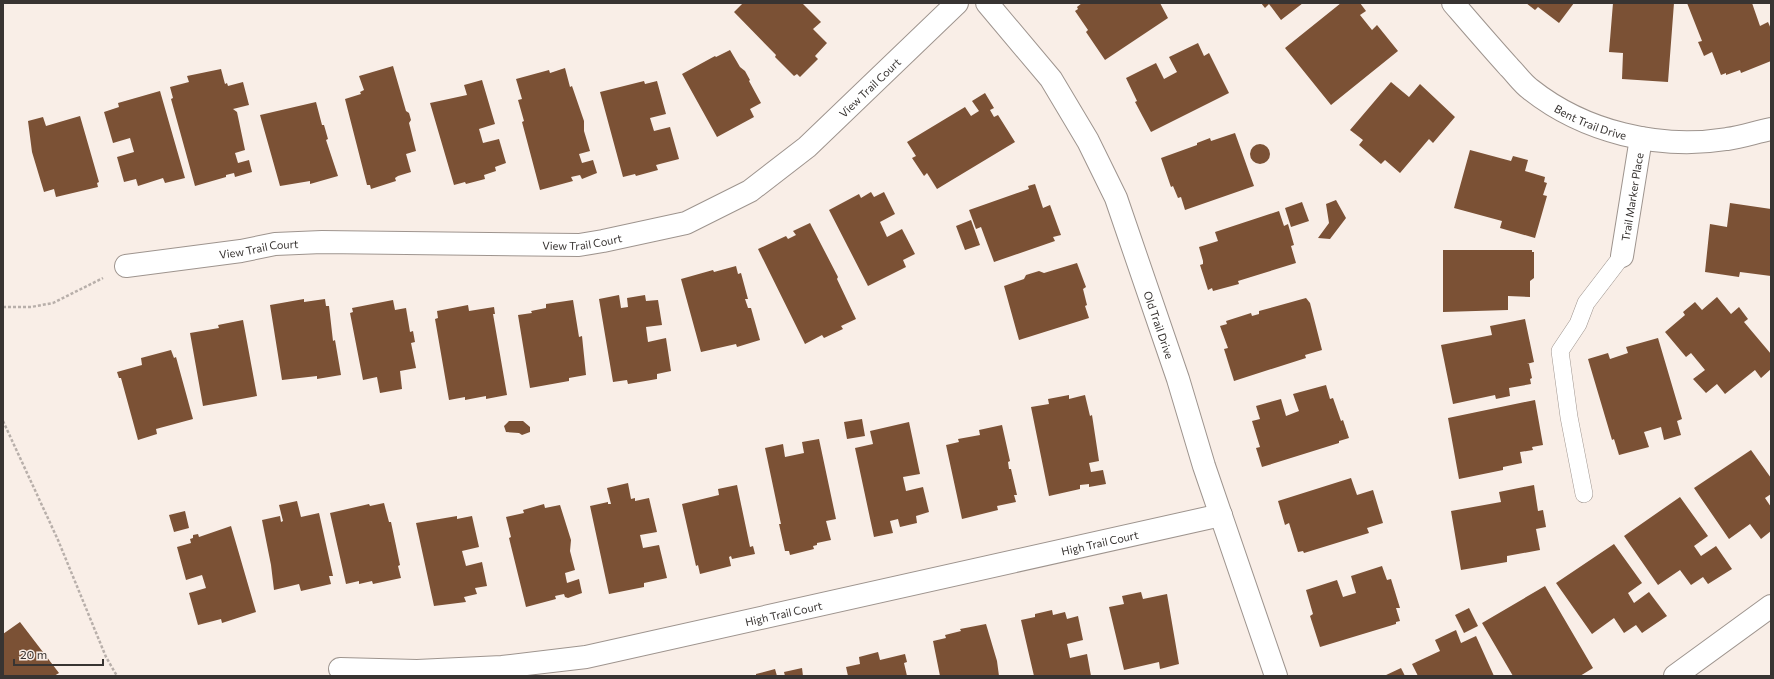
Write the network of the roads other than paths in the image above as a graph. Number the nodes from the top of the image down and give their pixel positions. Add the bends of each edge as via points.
1 (957, 3) edge
2 (987, 3) edge
3 (1453, 3) edge
4 (1771, 129) edge
5 (1641, 138) junction
6 (1622, 256) joint
7 (126, 266) road end
8 (1584, 494) dead end
9 (1221, 515) junction
10 (1771, 606) edge
11 (340, 668) dead end
12 (1276, 676) edge
13 (1674, 676) edge

1 - 7 street, View Trail Court via 807,147 750,191 686,222 603,242 579,244 276,244
2 - 9 street, Old Trail Drive via 1054,84 1088,141 1116,198
3 - 5 street, Bent Trail Drive via 1529,88 1554,106 1611,131
4 - 5 street, Bent Trail Drive via 1727,139 1698,142
5 - 6 street, Trail Marker Place
6 - 8 lane via 1586,303 1578,324 1560,351 1569,418
9 - 11 street, High Trail Court via 586,657 502,667 417,671
9 - 12 street, Old Trail Drive
10 - 13 street

